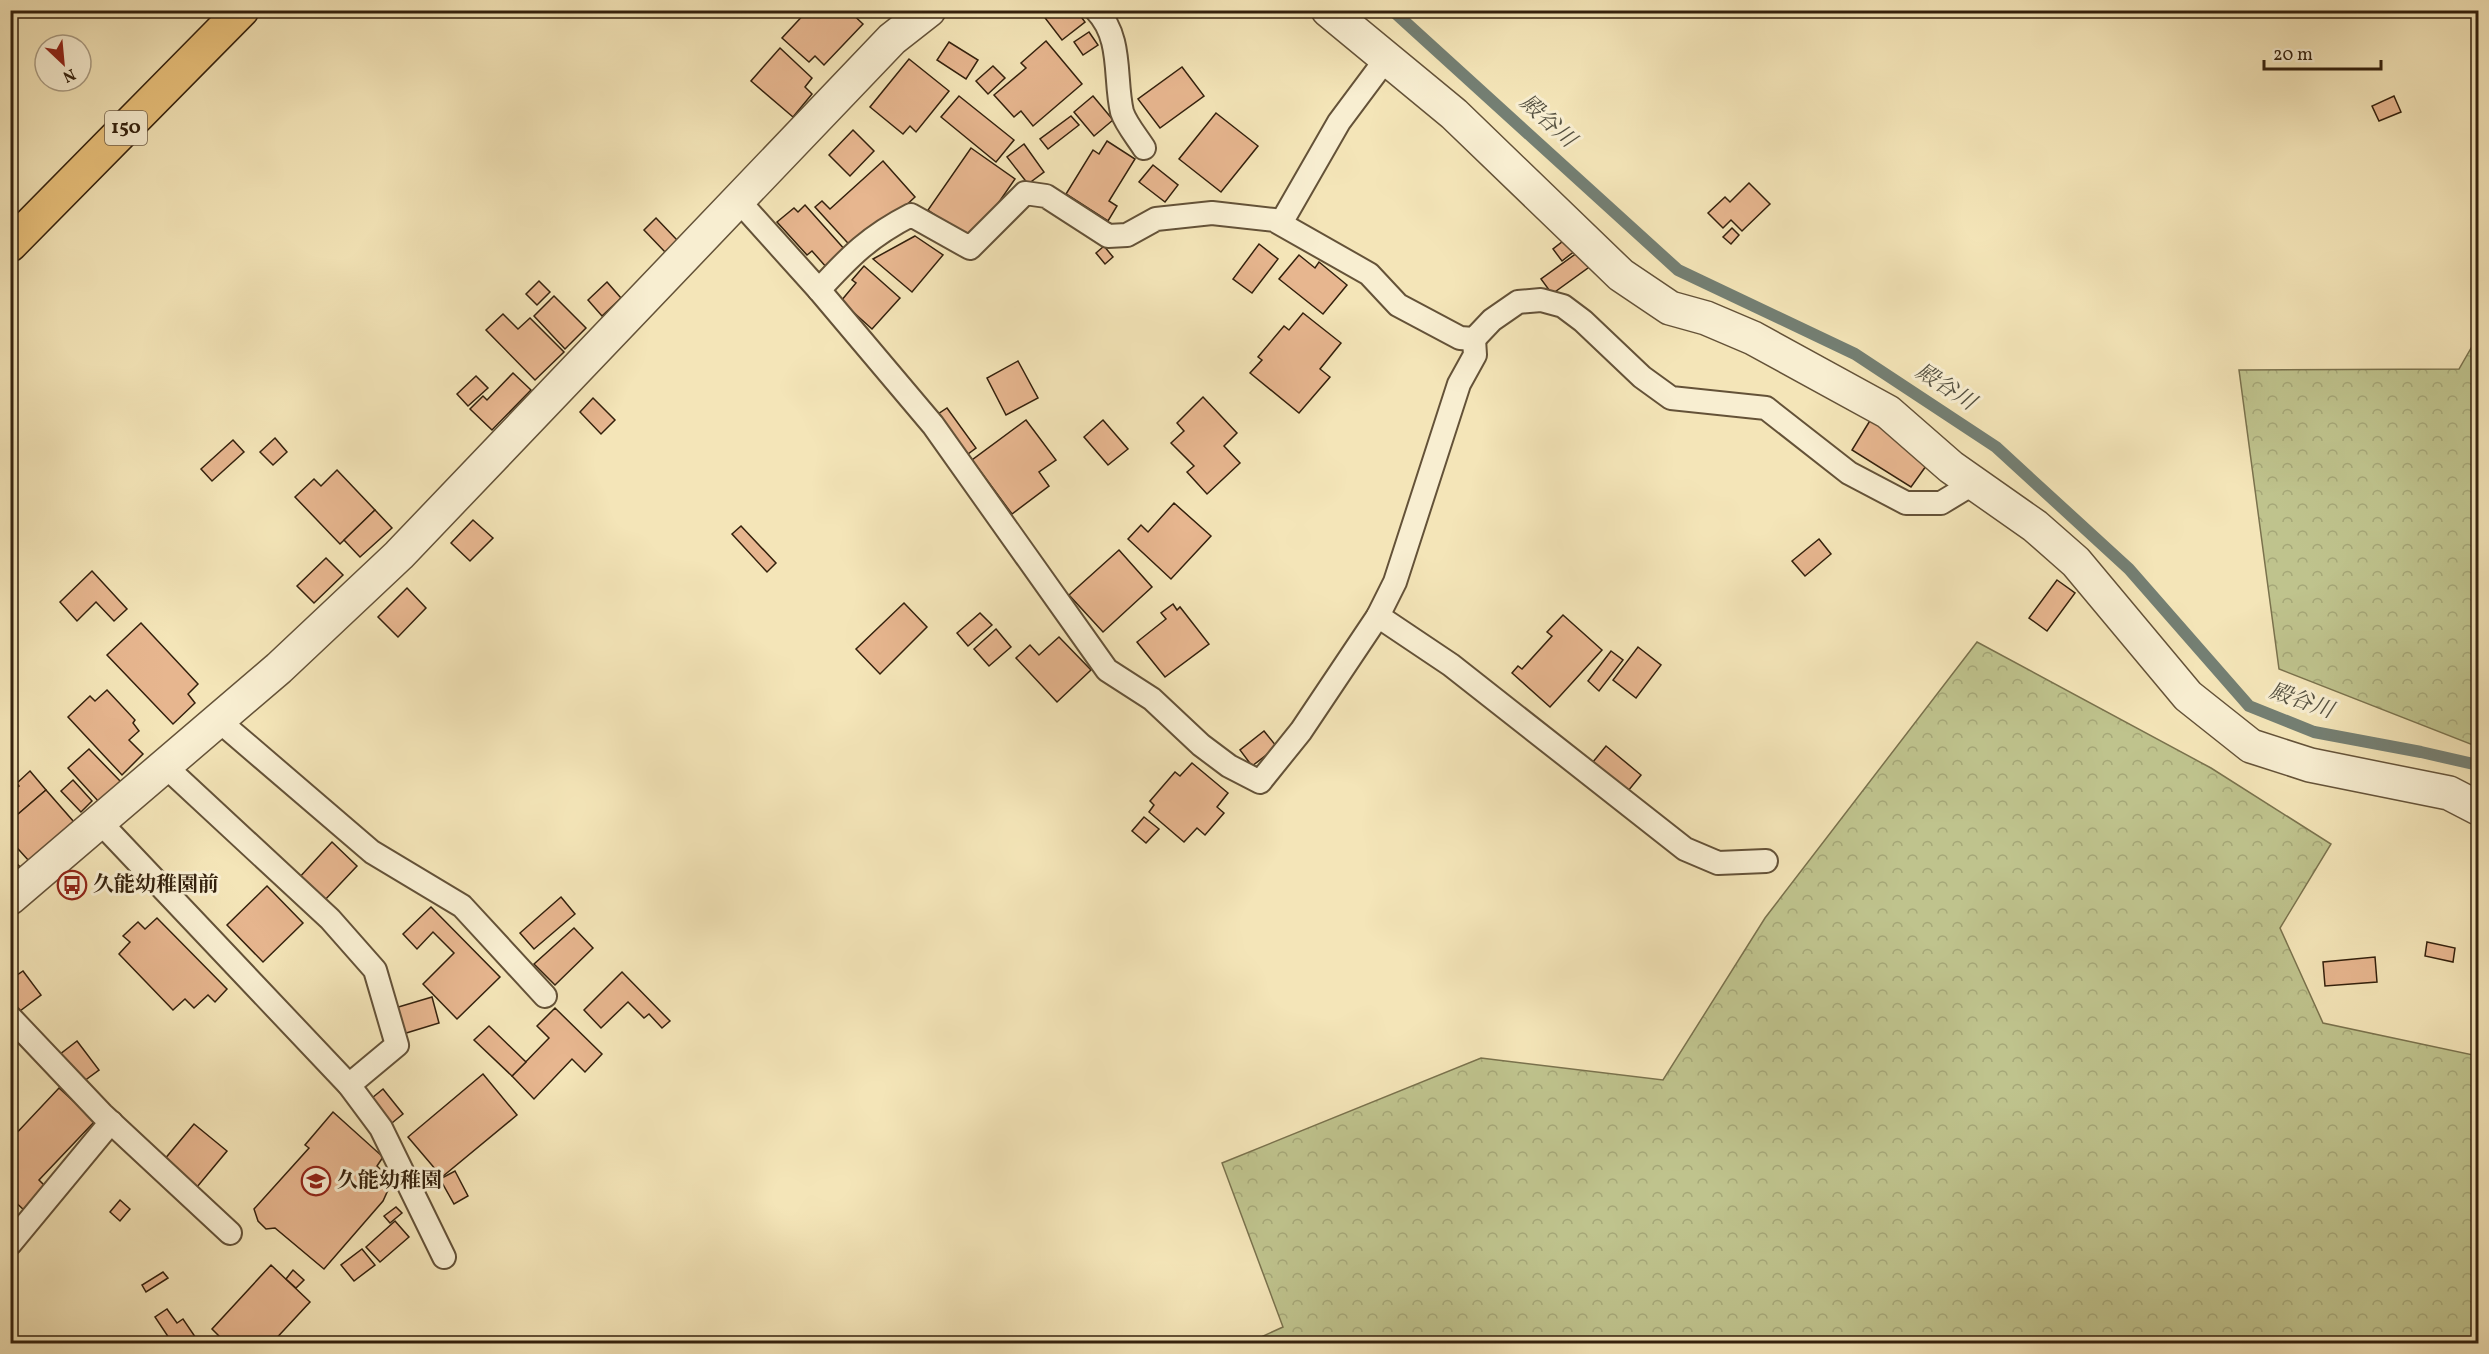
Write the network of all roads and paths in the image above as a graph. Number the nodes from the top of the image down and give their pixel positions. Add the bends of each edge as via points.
1 (242, 10) edge
2 (929, 10) edge
3 (1096, 10) edge
4 (1328, 10) edge
5 (1386, 59) junction
6 (1143, 148) dead end
7 (738, 200) junction
8 (1281, 224) junction
9 (10, 245) edge
10 (819, 290) junction
11 (1474, 339) junction
12 (1974, 483) junction
13 (1378, 616) junction
14 (218, 720) junction
15 (165, 766) junction
16 (2478, 808) edge
17 (100, 822) junction
18 (1766, 861) dead end
19 (10, 898) edge
20 (545, 996) dead end
21 (10, 1017) edge
22 (349, 1085) junction
23 (111, 1122) junction
24 (230, 1233) dead end
25 (10, 1244) edge
26 (444, 1257) dead end

1 - 9 highway, 150
2 - 7 street via 892,39
3 - 6 lane via 1114,41 1123,114
4 - 5 street
5 - 8 lane via 1339,122
5 - 12 street via 1454,114 1621,275 1670,309 1706,318 1753,338 1888,412
7 - 10 lane
7 - 14 street via 399,555
8 - 10 lane via 1212,213 1156,219 1127,235 1108,236 1046,196 1024,193 970,248 911,215 882,230 850,256
8 - 11 lane via 1369,274 1398,305 1460,338
10 - 13 lane via 933,425 1107,670 1152,699 1229,766 1260,783 1301,731
11 - 12 lane via 1518,302 1541,300 1563,306 1641,377 1671,398 1766,408 1849,473 1905,503 1941,503
11 - 13 lane via 1475,356 1459,384 1395,582
12 - 16 street via 2035,526 2076,562 2188,696 2251,746 2310,765 2449,793
13 - 18 lane via 1450,665 1685,849 1718,863
14 - 15 street
14 - 20 lane via 372,852 462,906
15 - 17 street
15 - 22 lane via 330,919 375,969 397,1044
17 - 19 street
17 - 22 lane
21 - 23 lane
22 - 26 lane via 381,1128
23 - 24 lane
23 - 25 lane

